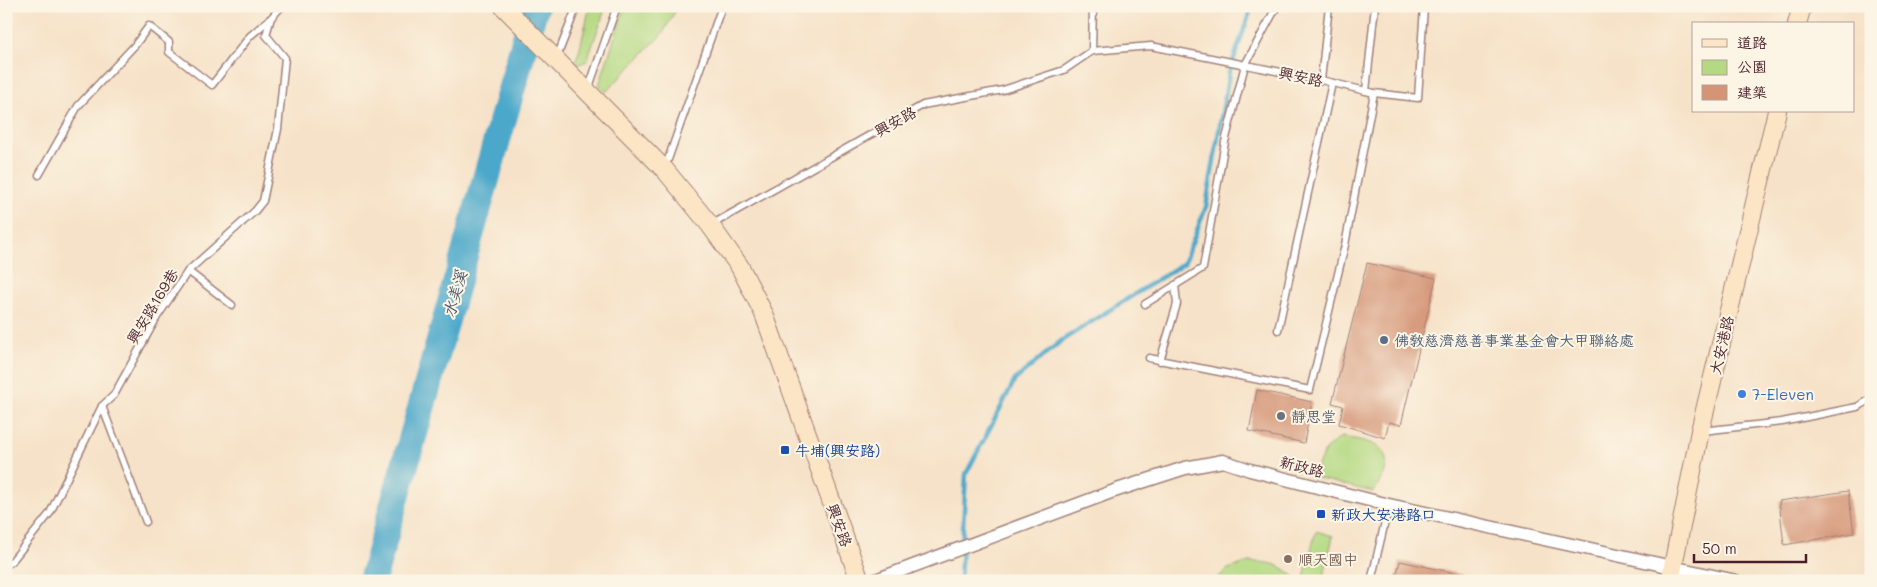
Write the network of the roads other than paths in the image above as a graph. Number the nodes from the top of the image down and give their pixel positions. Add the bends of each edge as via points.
1 (282, 6) edge
2 (503, 6) edge
3 (578, 6) edge
4 (617, 6) edge
5 (722, 6) edge
6 (1093, 6) edge
7 (1277, 6) edge
8 (1329, 6) edge
9 (1375, 6) edge
10 (1424, 6) edge
11 (1802, 6) edge
12 (271, 18) junction
13 (1798, 22) edge
14 (1092, 51) junction
15 (556, 60) junction
16 (1245, 65) junction
17 (1321, 80) junction
18 (1332, 83) junction
19 (587, 91) junction
20 (1366, 91) junction
21 (1374, 93) junction
22 (1777, 112) edge
23 (665, 170) junction
24 (39, 175) dead end
25 (710, 225) junction
26 (188, 270) junction
27 (1175, 285) junction
28 (1144, 304) dead end
29 (232, 305) dead end
30 (1278, 330) dead end
31 (1149, 358) dead end
32 (1160, 361) junction
33 (1871, 399) edge
34 (102, 406) junction
35 (1700, 431) junction
36 (1389, 505) junction
37 (146, 522) dead end
38 (6, 564) edge
39 (1672, 574) edge
40 (860, 581) edge
41 (873, 581) edge
42 (1371, 581) edge
43 (1736, 581) edge

1 - 12 lane
2 - 15 street, 興安路
3 - 15 lane
4 - 19 lane
5 - 23 lane
6 - 14 lane
7 - 16 lane
8 - 17 lane
9 - 20 lane
10 - 21 lane, 興安路 via 1418,98
11 - 13 street
12 - 24 lane via 250,36 212,85 169,52 169,42 149,26 78,106
12 - 26 lane, 興安路169巷 via 266,35 286,58 278,129 263,201
14 - 16 lane, 興安路 via 1151,46
14 - 25 lane, 興安路 via 1064,70 1003,90 923,105
15 - 19 street, 興安路
16 - 17 lane, 興安路
16 - 27 lane via 1225,142 1204,268
17 - 18 lane, 興安路
18 - 20 lane, 興安路
18 - 30 lane
19 - 23 street, 興安路
20 - 21 lane, 興安路
21 - 32 lane via 1345,246 1310,390
22 - 35 street, 大安港路
23 - 25 street, 興安路
25 - 40 street, 興安路 via 740,267 764,314
26 - 29 lane
26 - 34 lane, 興安路169巷 via 114,395
27 - 28 lane
27 - 32 lane via 1177,304
31 - 32 lane
33 - 35 lane via 1857,407 1782,422
34 - 37 lane
34 - 38 lane, 興安路169巷 via 50,512 12,561
35 - 39 street, 大安港路
36 - 39 street, 新政路
36 - 41 street, 新政路 via 1223,461 1185,468 1114,491
36 - 42 lane
39 - 43 street, 新政路

